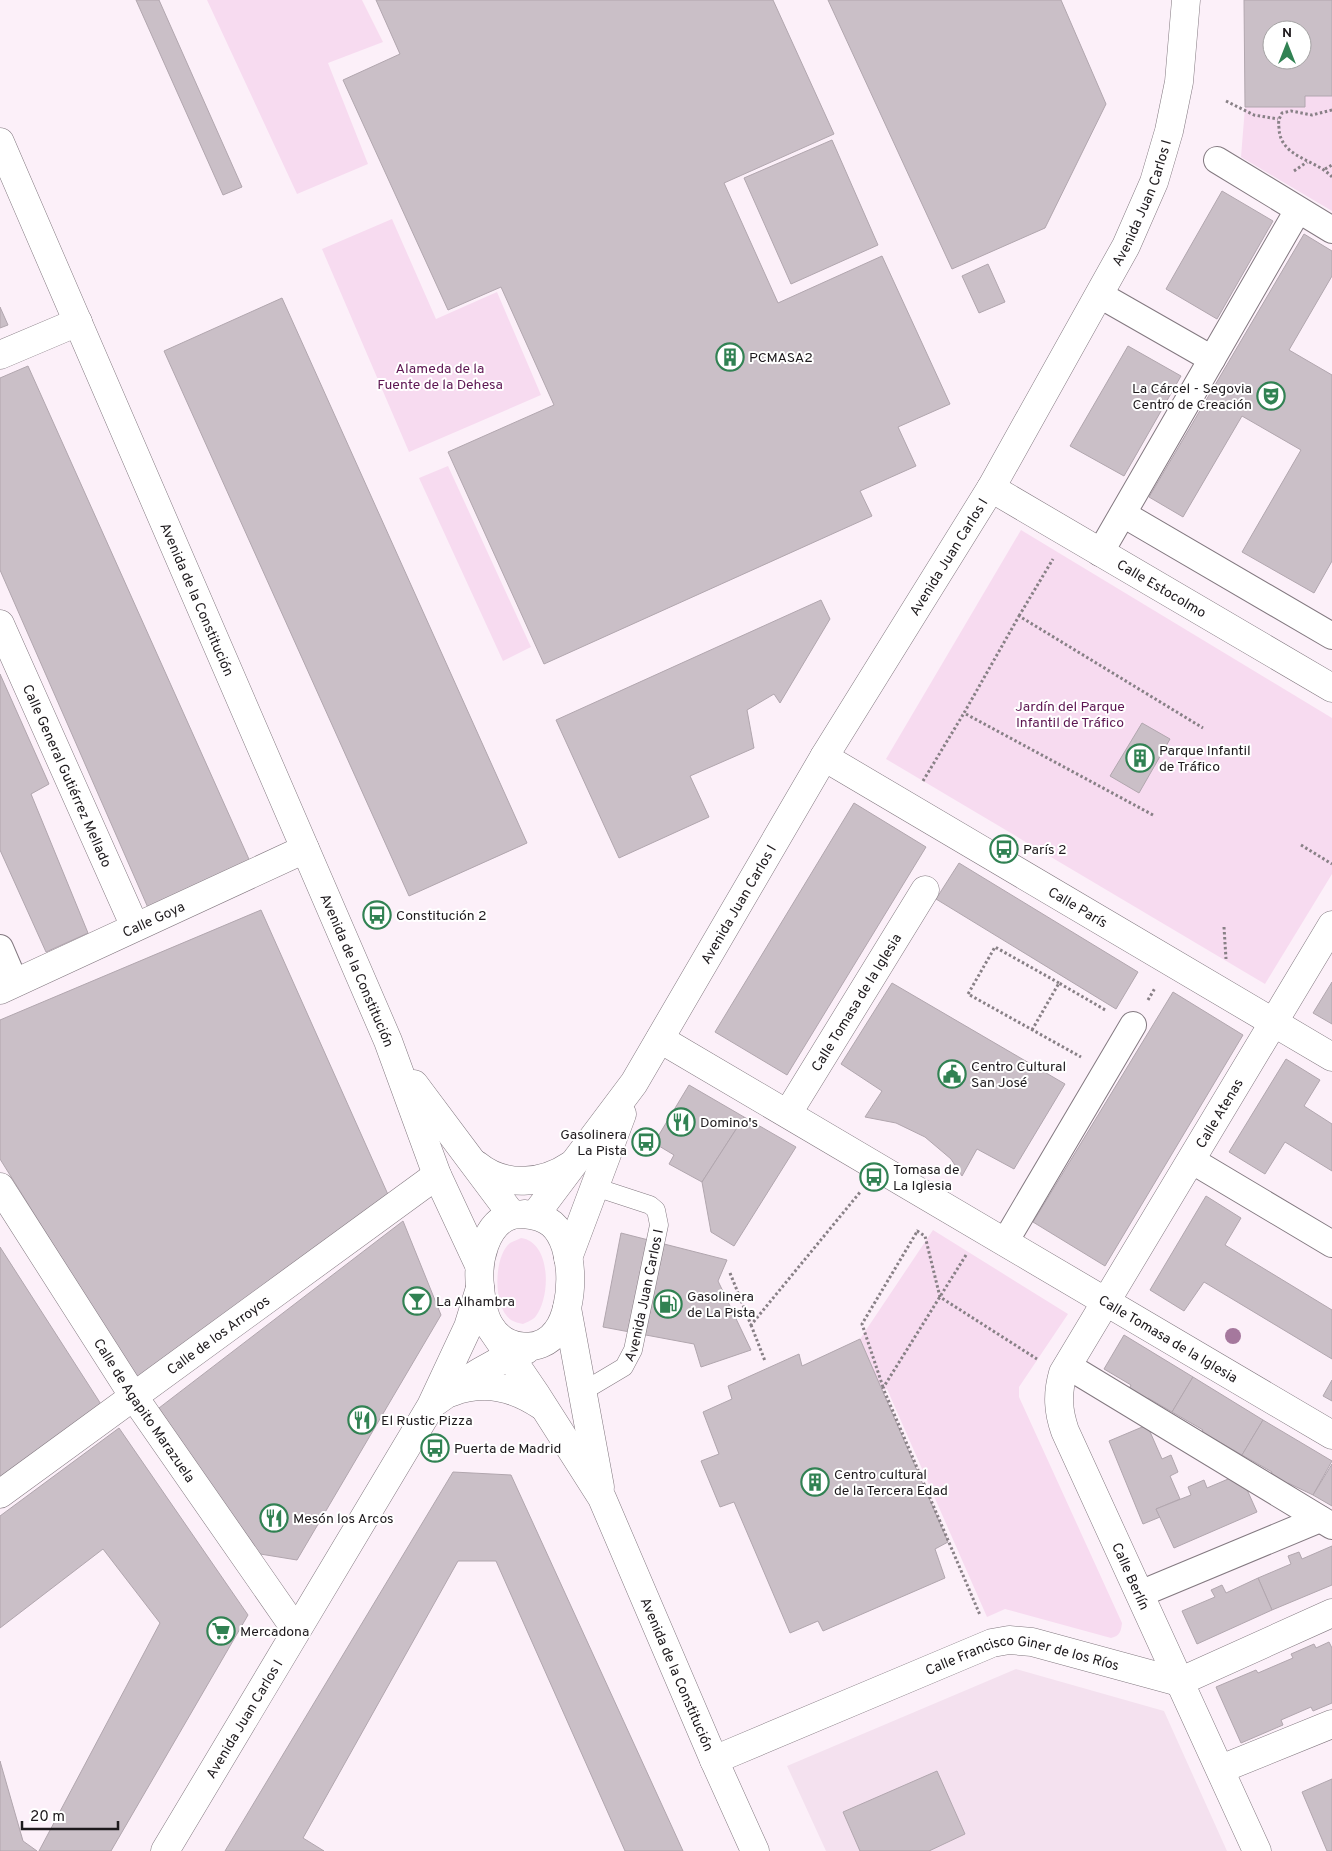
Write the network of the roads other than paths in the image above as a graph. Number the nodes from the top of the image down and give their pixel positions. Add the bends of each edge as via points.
1 (1186, 0) edge
2 (0, 142) edge
3 (1217, 160) dead end
4 (1298, 210) junction
5 (1332, 230) edge
6 (1100, 295) junction
7 (78, 322) junction
8 (0, 355) edge
9 (1212, 359) junction
10 (991, 488) junction
11 (1123, 514) junction
12 (1100, 553) junction
13 (0, 624) edge
14 (1332, 636) edge
15 (1332, 688) edge
16 (824, 758) junction
17 (305, 849) junction
18 (924, 890) dead end
19 (1332, 925) edge
20 (136, 927) junction
21 (0, 948) edge
22 (8, 986) edge
23 (1273, 1022) junction
24 (1133, 1025) road end
25 (660, 1038) junction
26 (394, 1057) junction
27 (1332, 1057) edge
28 (634, 1084) junction
29 (788, 1113) junction
30 (1191, 1160) junction
31 (472, 1162) junction
32 (574, 1162) junction
33 (437, 1175) junction
34 (0, 1187) edge
35 (595, 1187) junction
36 (524, 1216) junction
37 (1005, 1242) junction
38 (1332, 1244) edge
39 (568, 1258) junction
40 (479, 1277) junction
41 (1107, 1302) junction
42 (567, 1308) junction
43 (490, 1327) junction
44 (535, 1346) junction
45 (510, 1356) junction
46 (1068, 1366) junction
47 (582, 1392) junction
48 (134, 1397) junction
49 (436, 1401) junction
50 (544, 1407) junction
51 (1332, 1435) edge
52 (0, 1494) edge
53 (602, 1498) junction
54 (1326, 1522) edge
55 (1140, 1594) junction
56 (1332, 1613) edge
57 (296, 1630) junction
58 (1180, 1682) junction
59 (1332, 1724) edge
60 (714, 1760) junction
61 (1221, 1769) junction
62 (165, 1851) edge
63 (755, 1851) edge
64 (1257, 1851) edge

1 - 6 street, Avenida Juan Carlos I via 1181,64 1169,131 1140,216
2 - 7 street, Avenida de la Constitución
3 - 4 street
4 - 5 street
4 - 9 street
6 - 9 street
6 - 10 street, Avenida Juan Carlos I
7 - 8 street
7 - 17 street, Avenida de la Constitución
9 - 11 street
10 - 12 street, Calle Estocolmo
10 - 16 street, Avenida Juan Carlos I
11 - 12 street
11 - 14 street
12 - 15 street, Calle Estocolmo
13 - 20 street, Calle General Gutiérrez Mellado
16 - 23 street, Calle París
16 - 25 street, Avenida Juan Carlos I
17 - 20 street, Calle Goya
17 - 26 street, Avenida de la Constitución
18 - 29 street, Calle Tomasa de la Iglesia
19 - 23 street, Calle Atenas
20 - 22 street, Calle Goya
21 - 22 street
23 - 27 street, Calle París
23 - 30 street, Calle Atenas
24 - 37 street
25 - 28 street, Avenida Juan Carlos I
25 - 29 street, Calle Tomasa de la Iglesia
26 - 31 street, Avenida de la Constitución
26 - 33 street, Avenida de la Constitución
28 - 32 street, Avenida Juan Carlos I
28 - 35 street, Avenida Juan Carlos I
29 - 37 street, Calle Tomasa de la Iglesia
30 - 38 street
30 - 41 street, Calle Atenas
31 - 32 street via 486,1173 521,1181 558,1174
31 - 36 street, Avenida de la Constitución
32 - 36 street, Avenida Juan Carlos I
33 - 40 street, Avenida de la Constitución
33 - 48 street, Calle de los Arroyos
34 - 48 street, Calle de Agapito Marazuela
35 - 39 street, Avenida Juan Carlos I
35 - 47 lane, Avenida Juan Carlos I via 650,1205 656,1210 659,1224 633,1350 624,1367
36 - 39 street via 551,1224 563,1240
36 - 40 street via 501,1222 491,1233
37 - 41 street, Calle Tomasa de la Iglesia
39 - 42 street via 570,1290
40 - 43 street
40 - 49 street, Avenida Juan Carlos I via 468,1327
41 - 46 street, Calle Berlín
41 - 51 street, Calle Tomasa de la Iglesia
42 - 44 street via 555,1334
42 - 47 street, Avenida de la Constitución
43 - 44 street via 508,1344
43 - 45 street, Avenida de la Constitución
44 - 45 street, Avenida Juan Carlos I
45 - 49 street, Avenida Juan Carlos I via 478,1372
45 - 50 street, Avenida de la Constitución
46 - 54 street
46 - 55 street, Calle Berlín via 1059,1387 1060,1416
47 - 53 street, Avenida de la Constitución
48 - 52 street, Calle de los Arroyos
48 - 57 street, Calle de Agapito Marazuela
49 - 50 street via 459,1390 497,1387 512,1389
49 - 57 street, Avenida Juan Carlos I
50 - 53 street, Avenida de la Constitución
53 - 60 street, Avenida de la Constitución
54 - 55 street
55 - 58 street, Calle Berlín
56 - 58 street
57 - 62 street, Avenida Juan Carlos I
58 - 60 street, Calle Francisco Giner de los Ríos via 1032,1642 1009,1640 992,1643
58 - 61 street, Calle Berlín
59 - 61 street
60 - 63 street, Avenida de la Constitución
61 - 64 street, Calle Berlín

